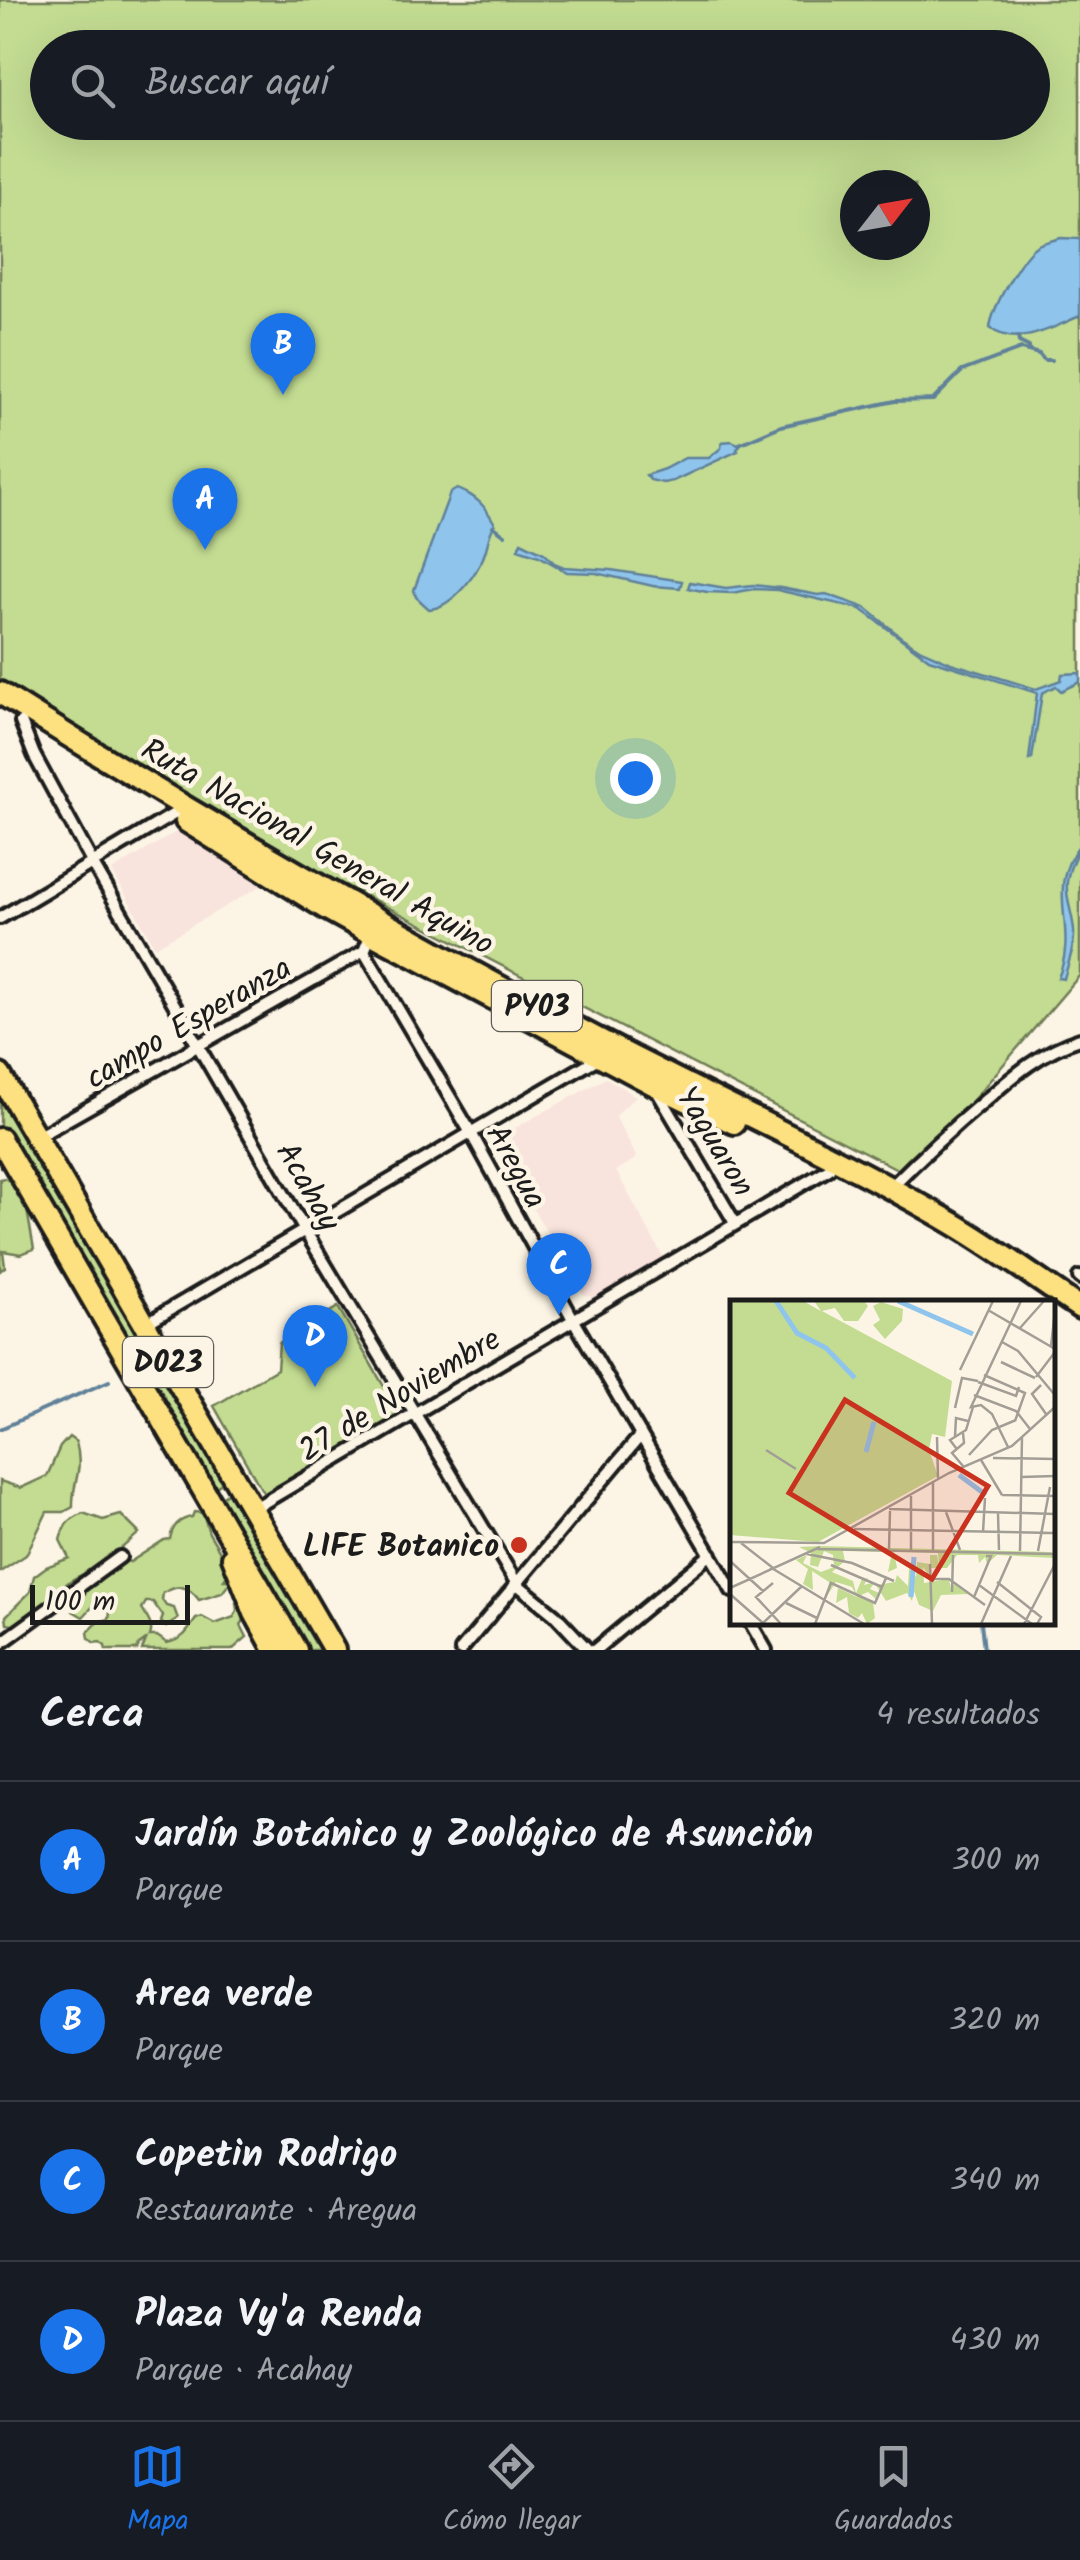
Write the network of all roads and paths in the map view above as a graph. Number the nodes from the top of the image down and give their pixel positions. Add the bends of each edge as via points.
1 (0, 693) edge
2 (0, 709) edge
3 (21, 722) junction
4 (174, 814) junction
5 (93, 864) junction
6 (0, 918) edge
7 (371, 934) junction
8 (1080, 1039) edge
9 (198, 1045) junction
10 (600, 1056) junction
11 (0, 1076) edge
12 (653, 1084) junction
13 (470, 1134) junction
14 (37, 1137) junction
15 (0, 1138) edge
16 (829, 1170) junction
17 (890, 1188) junction
18 (735, 1224) junction
19 (304, 1229) junction
20 (1049, 1300) edge
21 (1055, 1304) edge
22 (1080, 1308) edge
23 (573, 1319) junction
24 (1080, 1322) edge
25 (145, 1324) junction
26 (414, 1413) junction
27 (640, 1436) junction
28 (253, 1509) junction
29 (218, 1513) junction
30 (712, 1554) junction
31 (120, 1557) dead end
32 (517, 1584) junction
33 (730, 1587) edge
34 (752, 1625) edge
35 (0, 1643) edge
36 (5, 1650) edge
37 (275, 1650) edge
38 (296, 1650) edge
39 (334, 1650) edge
40 (461, 1650) edge
41 (592, 1650) edge
42 (766, 1650) edge

1 - 7 highway, Ruta Nacional General Aquino / PY03
2 - 3 highway, Ruta Nacional General Aquino / PY03
3 - 4 highway, Ruta Nacional General Aquino / PY03
3 - 5 street, Acahay
4 - 5 street
4 - 7 highway, Ruta Nacional General Aquino / PY03
5 - 6 street
5 - 9 street, Acahay
7 - 9 street, campo Esperanza
7 - 10 highway, Ruta Nacional General Aquino / PY03
7 - 13 street, Aregua
7 - 17 highway, Ruta Nacional General Aquino / PY03
8 - 17 street via 1021,1069
9 - 14 street, campo Esperanza
9 - 19 street, Acahay
10 - 12 highway, Ruta Nacional General Aquino / PY03
10 - 13 street
11 - 14 highway, D023
12 - 16 highway, Ruta Nacional General Aquino / PY03
12 - 18 street, Yaguaron
13 - 19 street
13 - 23 street, Aregua
14 - 25 highway, D023
15 - 29 highway, D023
16 - 18 street, 27 de Noviembre
16 - 20 highway, Ruta Nacional General Aquino / PY03 via 946,1232
17 - 22 highway, Ruta Nacional General Aquino / PY03 via 992,1246
18 - 23 street, 27 de Noviembre
19 - 25 street
19 - 26 street, Acahay
21 - 24 highway, Ruta Nacional General Aquino / PY03
23 - 26 street, 27 de Noviembre
23 - 27 street, Aregua
25 - 28 highway, D023
26 - 28 street, 27 de Noviembre
26 - 32 street, Acahay
27 - 30 street, Aregua
27 - 32 street
28 - 39 highway, D023
29 - 37 highway via 242,1585
29 - 38 highway, D023
30 - 33 street, Aregua
30 - 41 street
31 - 35 street
32 - 40 street
32 - 41 street, Acahay
34 - 42 street
35 - 36 street

